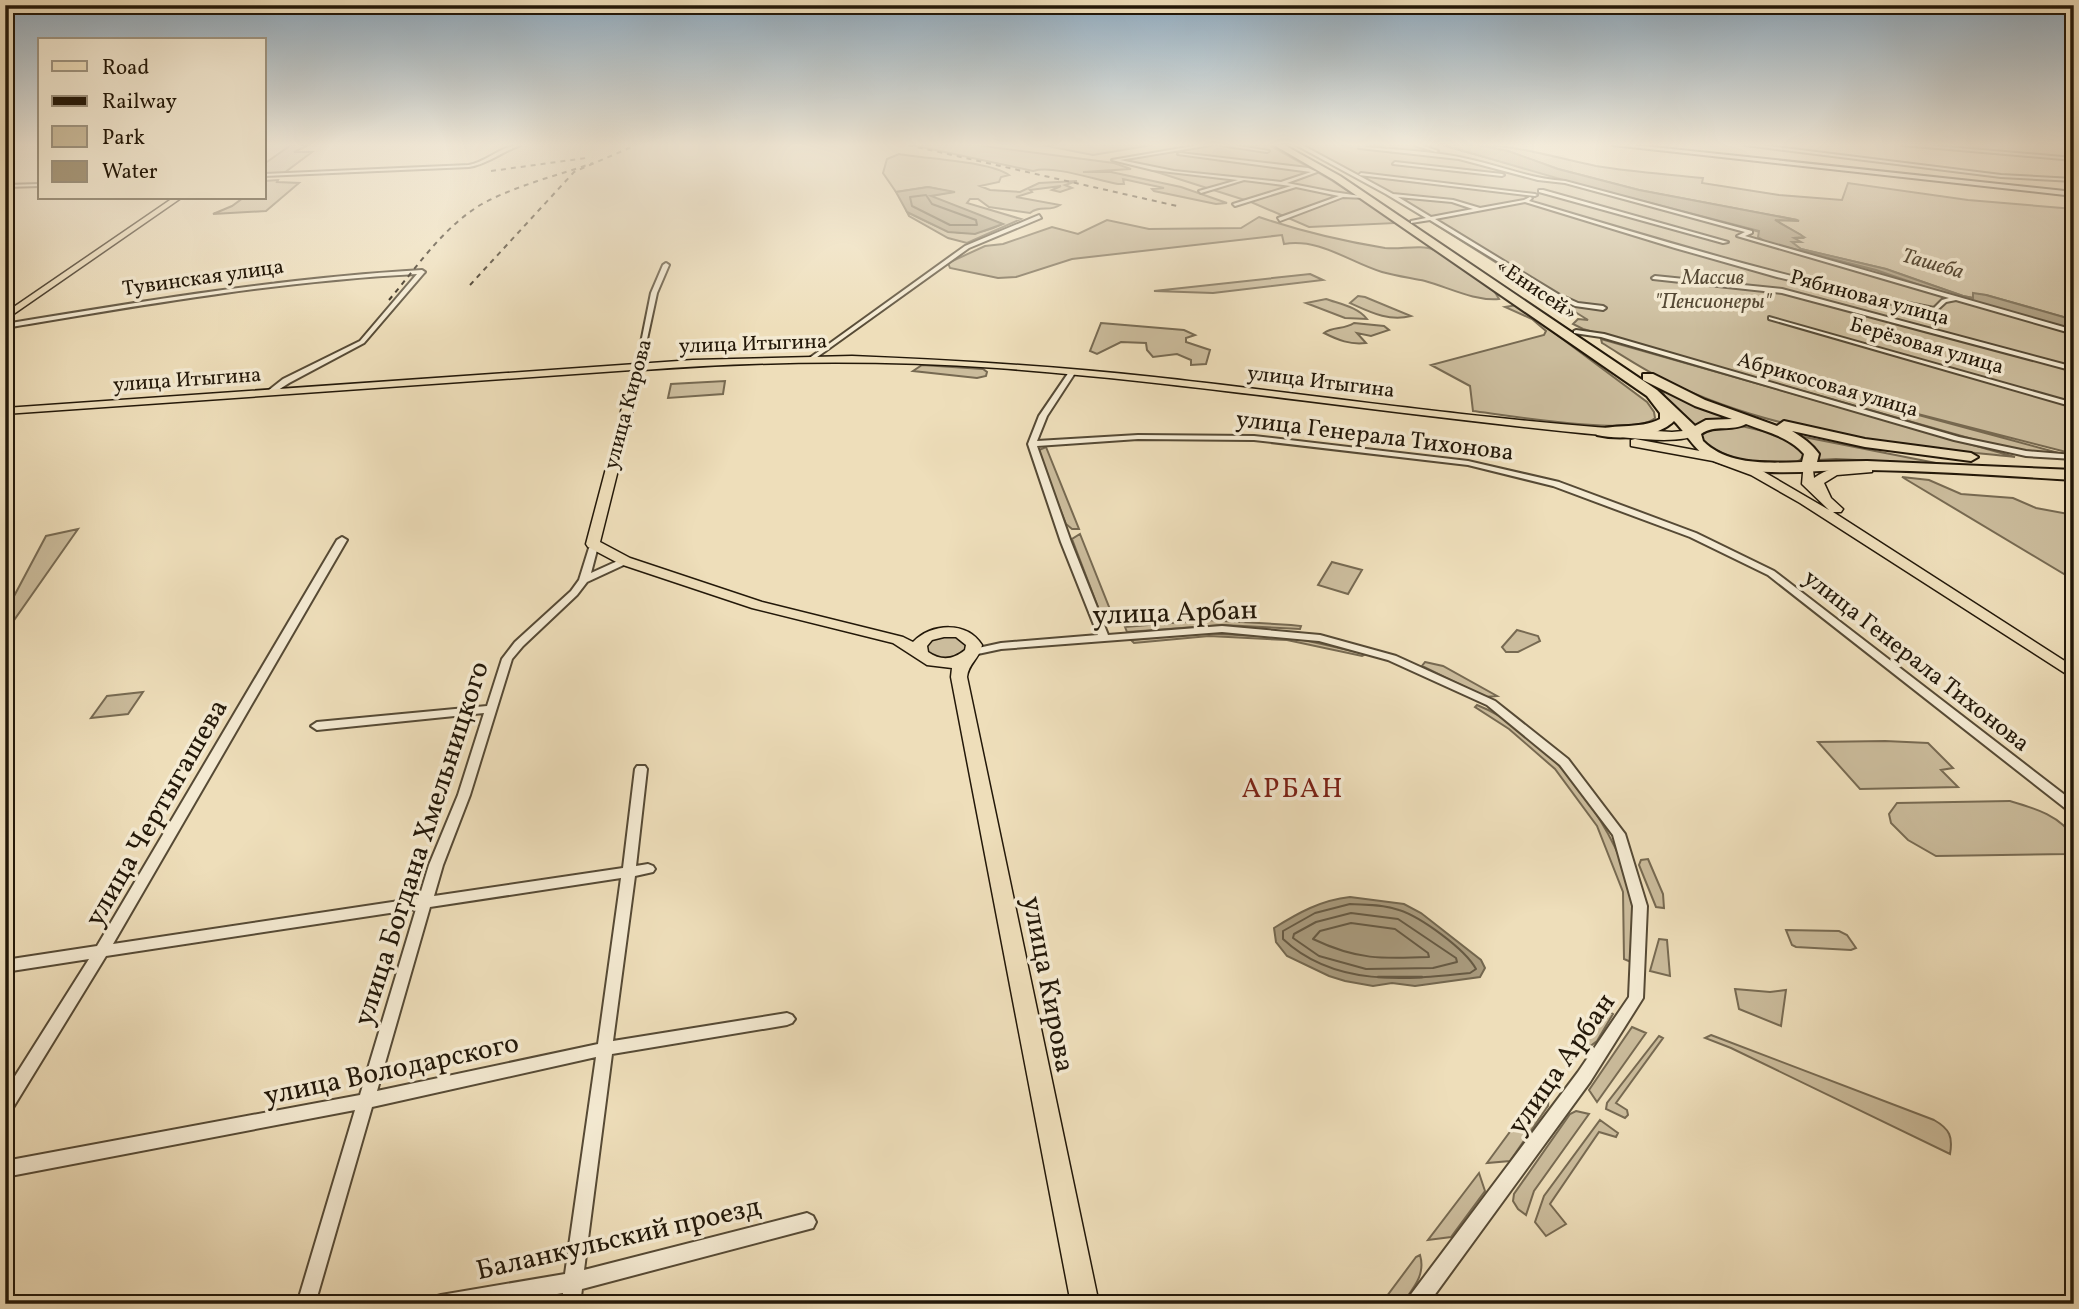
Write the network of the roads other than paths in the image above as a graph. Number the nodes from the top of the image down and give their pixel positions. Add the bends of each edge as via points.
1 (165, 206) edge
2 (1316, 206) edge
3 (1378, 206) edge
4 (1389, 206) edge
5 (1411, 206) edge
6 (1469, 206) edge
7 (1500, 206) edge
8 (1542, 206) edge
9 (1595, 206) edge
10 (1656, 206) edge
11 (1481, 210) junction
12 (1039, 217) dead end
13 (1430, 218) junction
14 (1280, 219) dead end
15 (1413, 222) junction
16 (1725, 242) dead end
17 (666, 265) dead end
18 (1655, 278) dead end
19 (38, 292) junction
20 (1954, 299) junction
21 (1603, 307) dead end
22 (5, 310) edge
23 (5, 317) edge
24 (1771, 318) dead end
25 (5, 326) edge
26 (1576, 332) junction
27 (2074, 332) edge
28 (811, 359) junction
29 (638, 367) junction
30 (2074, 369) edge
31 (1639, 372) junction
32 (1071, 373) junction
33 (272, 392) junction
34 (1652, 393) junction
35 (2074, 405) edge
36 (5, 411) edge
37 (1769, 428) junction
38 (1694, 433) junction
39 (1604, 435) junction
40 (1032, 444) junction
41 (2074, 457) edge
42 (1737, 464) junction
43 (1808, 464) junction
44 (2045, 465) junction
45 (1910, 466) junction
46 (2074, 467) edge
47 (2074, 475) edge
48 (1833, 519) junction
49 (1853, 522) junction
50 (342, 540) dead end
51 (592, 547) junction
52 (625, 561) junction
53 (584, 580) junction
54 (1104, 638) junction
55 (923, 644) junction
56 (971, 649) junction
57 (2056, 662) junction
58 (951, 670) junction
59 (2074, 674) edge
60 (490, 709) junction
61 (317, 726) dead end
62 (640, 769) dead end
63 (2074, 809) edge
64 (648, 869) dead end
65 (630, 872) junction
66 (425, 902) junction
67 (102, 951) junction
68 (5, 966) edge
69 (787, 1019) dead end
70 (603, 1049) junction
71 (366, 1101) junction
72 (5, 1106) edge
73 (5, 1169) edge
74 (807, 1222) dead end
75 (573, 1282) junction
76 (306, 1304) edge
77 (441, 1304) edge
78 (571, 1304) edge
79 (1085, 1304) edge
80 (1416, 1304) edge

1 - 19 main road
2 - 14 street
3 - 34 highway, «Енисей»
4 - 15 highway, «Енисей»
5 - 13 street
6 - 11 street
7 - 11 street
8 - 20 street via 1782,278 1870,299 1935,310
9 - 16 street
10 - 20 street via 1747,230 1740,236
11 - 13 street
12 - 28 street via 967,247
13 - 15 street
13 - 21 street via 1556,295 1577,305
15 - 26 highway, «Енисей»
17 - 29 street, улица Кирова via 654,293
18 - 30 street, Рябиновая улица via 1782,291
19 - 22 main road
19 - 23 main road
20 - 27 street
24 - 35 street, Берёзовая улица
25 - 33 street, Тувинская улица via 195,295 422,272 362,342
26 - 31 highway, «Енисей»
26 - 41 street, Абрикосовая улица via 1602,335 2002,451
28 - 29 main road, улица Итыгина
28 - 32 main road, улица Итыгина via 958,363
29 - 33 main road, улица Итыгина
29 - 51 main road, улица Кирова
31 - 37 highway via 1691,400
31 - 44 highway via 1736,411 1823,435
32 - 39 main road, улица Итыгина
32 - 40 street via 1047,407
33 - 36 main road, улица Итыгина
34 - 38 highway, «Енисей»
34 - 39 highway via 1667,413 1667,421 1650,429
37 - 38 highway via 1719,422
37 - 43 highway via 1804,444 1812,454
37 - 44 highway via 1877,450
38 - 39 main road, улица Итыгина
38 - 42 highway, «Енисей» via 1702,448
39 - 42 main road, улица Итыгина
39 - 48 main road via 1731,469
40 - 54 street
40 - 63 street, улица Генерала Тихонова via 1138,437 1254,438 1468,463 1556,484 1693,535 1771,573
42 - 43 highway, «Енисей» via 1774,469
42 - 48 main road, улица Итыгина
43 - 45 highway, «Енисей»
43 - 49 main road via 1808,484 1814,492
44 - 46 highway
45 - 47 highway, «Енисей»
45 - 49 main road via 1847,470 1820,478 1818,487
48 - 57 main road
49 - 57 main road
50 - 67 street, улица Чертыгашева
51 - 52 main road
51 - 53 street
52 - 53 street
52 - 55 main road via 757,605
53 - 60 street, улица Богдана Хмельницкого via 507,659
54 - 56 street, улица Арбан
54 - 80 street, улица Арбан via 1222,629 1272,632 1321,638 1392,658 1491,703 1564,762 1619,834 1640,906 1636,998 1584,1077
55 - 56 main road via 953,632
55 - 58 main road via 927,660
56 - 58 main road via 960,668
57 - 59 main road
58 - 79 main road, улица Кирова
60 - 61 street
60 - 66 street, улица Богдана Хмельницкого
62 - 65 street
64 - 65 street
65 - 66 street
65 - 70 street
66 - 67 street
66 - 71 street, улица Богдана Хмельницкого
67 - 68 street
67 - 72 street, улица Чертыгашева
69 - 70 street, улица Володарского
70 - 71 street, улица Володарского
70 - 75 street
71 - 73 street, улица Володарского
71 - 76 street, улица Богдана Хмельницкого
74 - 75 street, Баланкульский проезд
75 - 77 street, Баланкульский проезд
75 - 78 street

